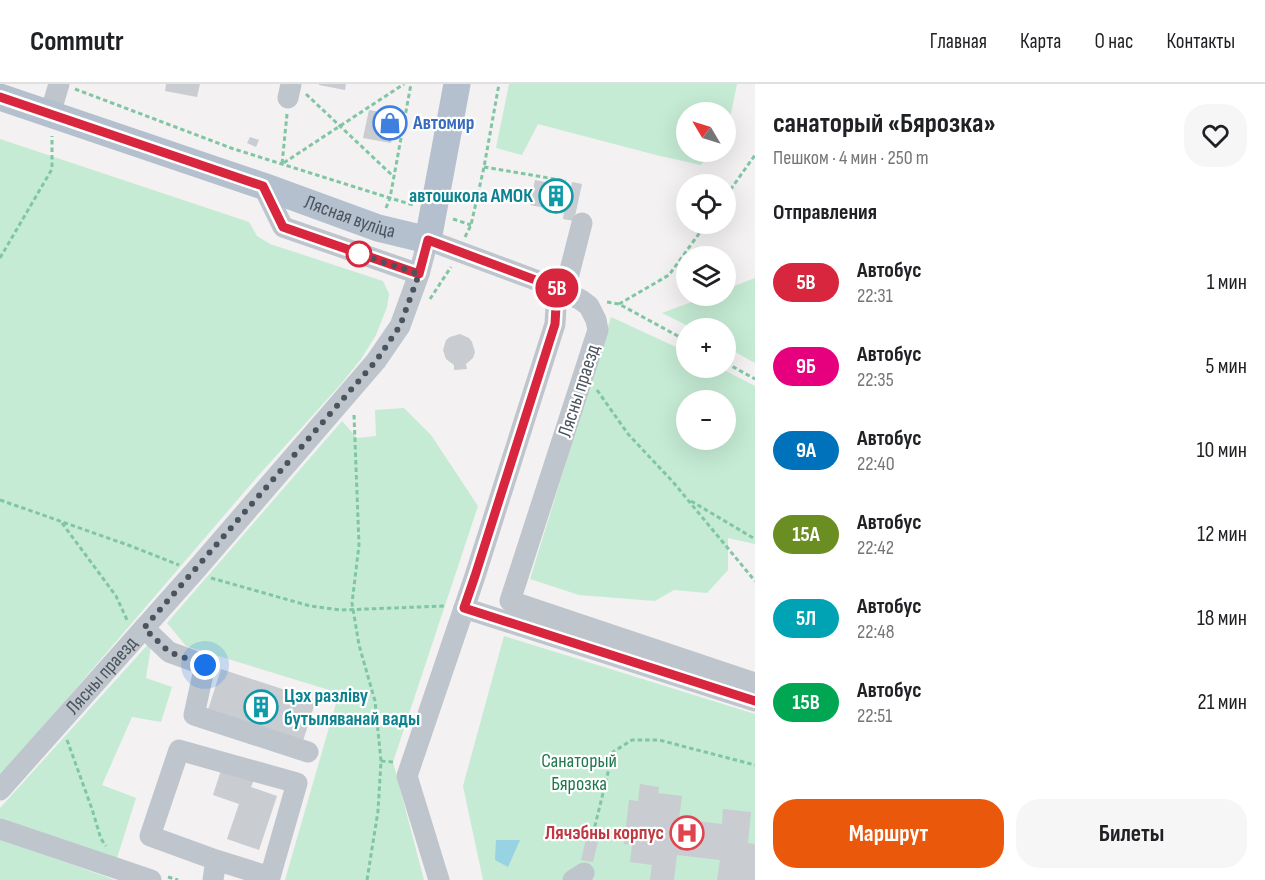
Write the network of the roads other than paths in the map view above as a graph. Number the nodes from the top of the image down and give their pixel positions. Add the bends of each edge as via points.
1 (457, 84) edge
2 (66, 86) edge
3 (0, 97) edge
4 (51, 123) junction
5 (263, 186) junction
6 (582, 223) dead end
7 (428, 240) junction
8 (419, 274) junction
9 (557, 288) junction
10 (456, 602) junction
11 (144, 628) junction
12 (755, 682) edge
13 (755, 701) edge
14 (308, 752) dead end
15 (0, 790) edge
16 (0, 829) edge
17 (214, 870) edge
18 (159, 879) edge
19 (439, 880) edge

1 - 7 main road
2 - 4 street
3 - 4 main road, Лясная вуліца
4 - 5 main road, Лясная вуліца
5 - 7 main road, Лясная вуліца via 378,228
5 - 8 street via 283,227
6 - 9 street via 568,278
7 - 8 street, Лясны праезд
7 - 9 street
8 - 11 street, Лясны праезд via 400,326 376,361 201,574
9 - 10 street via 555,324 475,576
9 - 12 street, Лясны праезд via 589,306 598,330 510,601
10 - 13 street
10 - 19 street via 407,776
11 - 14 street via 169,652 205,665 194,715
11 - 15 street, Лясны праезд
16 - 18 street
17 - 17 street via 150,836 179,750 297,783 270,877

